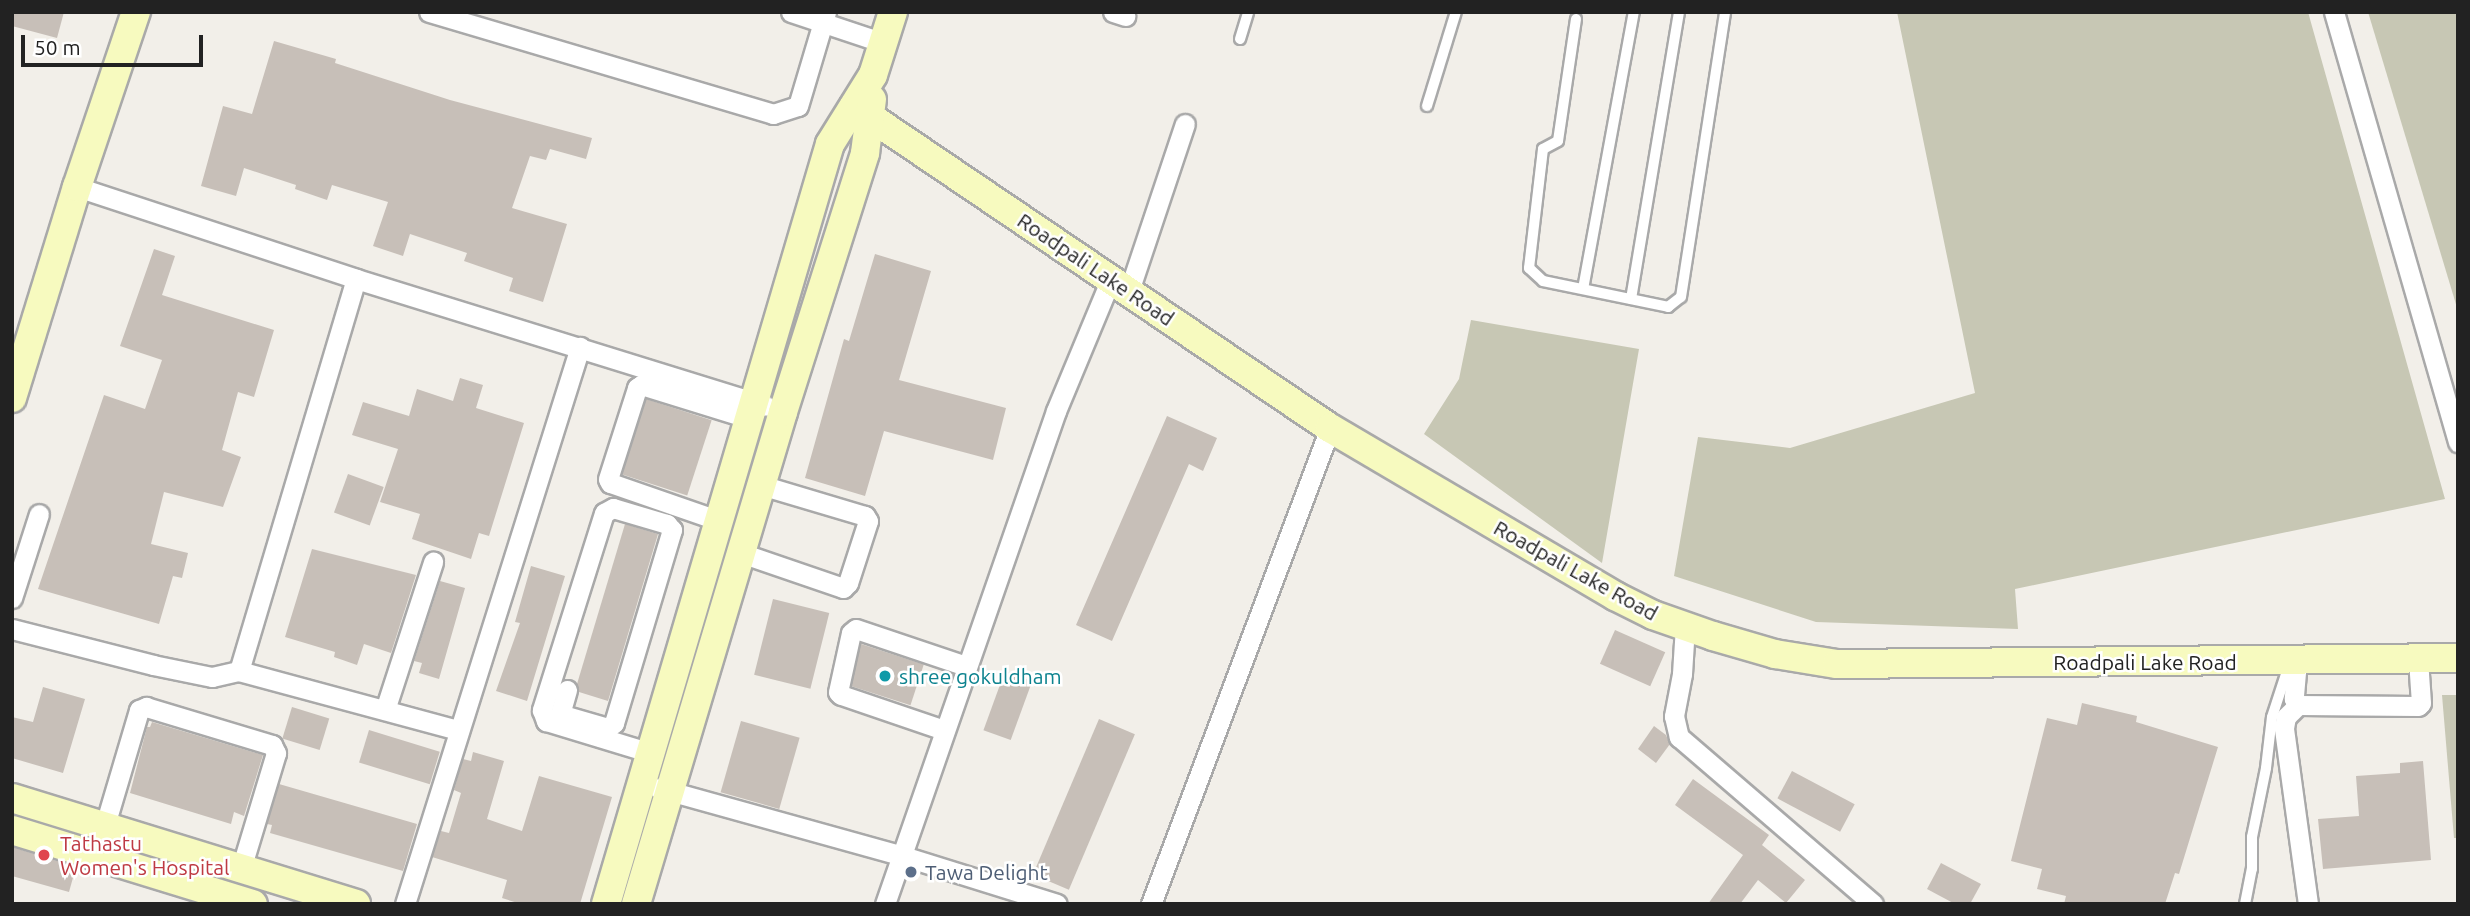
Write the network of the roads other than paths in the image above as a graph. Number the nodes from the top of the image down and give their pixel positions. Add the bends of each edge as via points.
1 (136, 12) edge
2 (791, 12) edge
3 (893, 12) edge
4 (1248, 12) edge
5 (1456, 12) edge
6 (1634, 12) edge
7 (1679, 12) edge
8 (1725, 12) edge
9 (2334, 12) edge
10 (442, 14) edge
11 (824, 18) edge
12 (1576, 19) dead end
13 (1240, 39) dead end
14 (884, 43) junction
15 (1427, 106) dead end
16 (863, 111) junction
17 (1185, 124) dead end
18 (77, 187) junction
19 (356, 279) junction
20 (1120, 285) junction
21 (1583, 289) junction
22 (1630, 299) junction
23 (580, 347) junction
24 (12, 398) edge
25 (753, 411) junction
26 (783, 412) junction
27 (1330, 428) junction
28 (2458, 443) edge
29 (761, 485) junction
30 (39, 514) dead end
31 (720, 522) junction
32 (741, 553) junction
33 (433, 562) dead end
34 (12, 598) edge
35 (1685, 626) junction
36 (12, 629) edge
37 (2458, 658) edge
38 (2418, 659) junction
39 (2294, 661) junction
40 (967, 666) junction
41 (239, 671) junction
42 (567, 690) dead end
43 (2298, 705) junction
44 (385, 710) junction
45 (458, 730) junction
46 (944, 730) junction
47 (651, 753) junction
48 (642, 783) junction
49 (670, 791) junction
50 (12, 798) edge
51 (105, 825) junction
52 (12, 830) edge
53 (900, 855) junction
54 (241, 869) junction
55 (245, 903) edge
56 (356, 904) edge
57 (405, 904) edge
58 (606, 904) edge
59 (636, 904) edge
60 (885, 904) edge
61 (1057, 904) edge
62 (1152, 904) edge
63 (1873, 904) edge
64 (2245, 904) edge
65 (2308, 904) edge

1 - 18 street
2 - 11 street
3 - 14 street
4 - 13 lane
5 - 15 lane
6 - 21 lane
7 - 22 lane
8 - 22 lane via 1681,297 1668,307
9 - 28 street
10 - 11 street via 773,114 798,106
11 - 14 street
12 - 21 lane via 1558,141 1543,149 1529,268 1543,281
14 - 16 street
16 - 20 street, Roadpali Lake Road
16 - 25 street via 831,144
16 - 26 street via 865,153
17 - 20 street
18 - 19 street
18 - 24 street
19 - 23 street
19 - 41 street
20 - 27 street, Roadpali Lake Road
20 - 40 street via 1056,411
21 - 22 lane
23 - 25 street
23 - 45 street
25 - 26 street
25 - 31 street
25 - 31 street via 641,385 608,479
26 - 29 street
27 - 35 street, Roadpali Lake Road via 1615,596
27 - 62 street
29 - 32 street
29 - 32 street via 865,516 868,521 843,587
30 - 34 street
31 - 47 street
32 - 49 street
33 - 44 street
35 - 39 street, Roadpali Lake Road via 1775,654 1837,664
35 - 63 street via 1674,716 1679,737
36 - 41 street via 212,677
37 - 38 street, Roadpali Lake Road
38 - 39 street, Roadpali Lake Road
38 - 43 street via 2418,706
39 - 43 street
39 - 64 lane via 2273,717
40 - 46 street
40 - 46 street via 856,629 851,634 838,692
41 - 44 street
42 - 47 street via 561,711 565,716 608,728 614,723 672,530 667,524 613,508 604,513 542,710 546,721
43 - 65 street via 2284,728
44 - 45 street
45 - 57 street
46 - 53 street
47 - 48 street
48 - 49 street
48 - 58 street
49 - 53 street
49 - 59 street
50 - 51 street
51 - 54 street
51 - 54 street via 139,710 146,707 272,745 276,753
52 - 55 street
53 - 60 street
53 - 61 street
54 - 56 street

